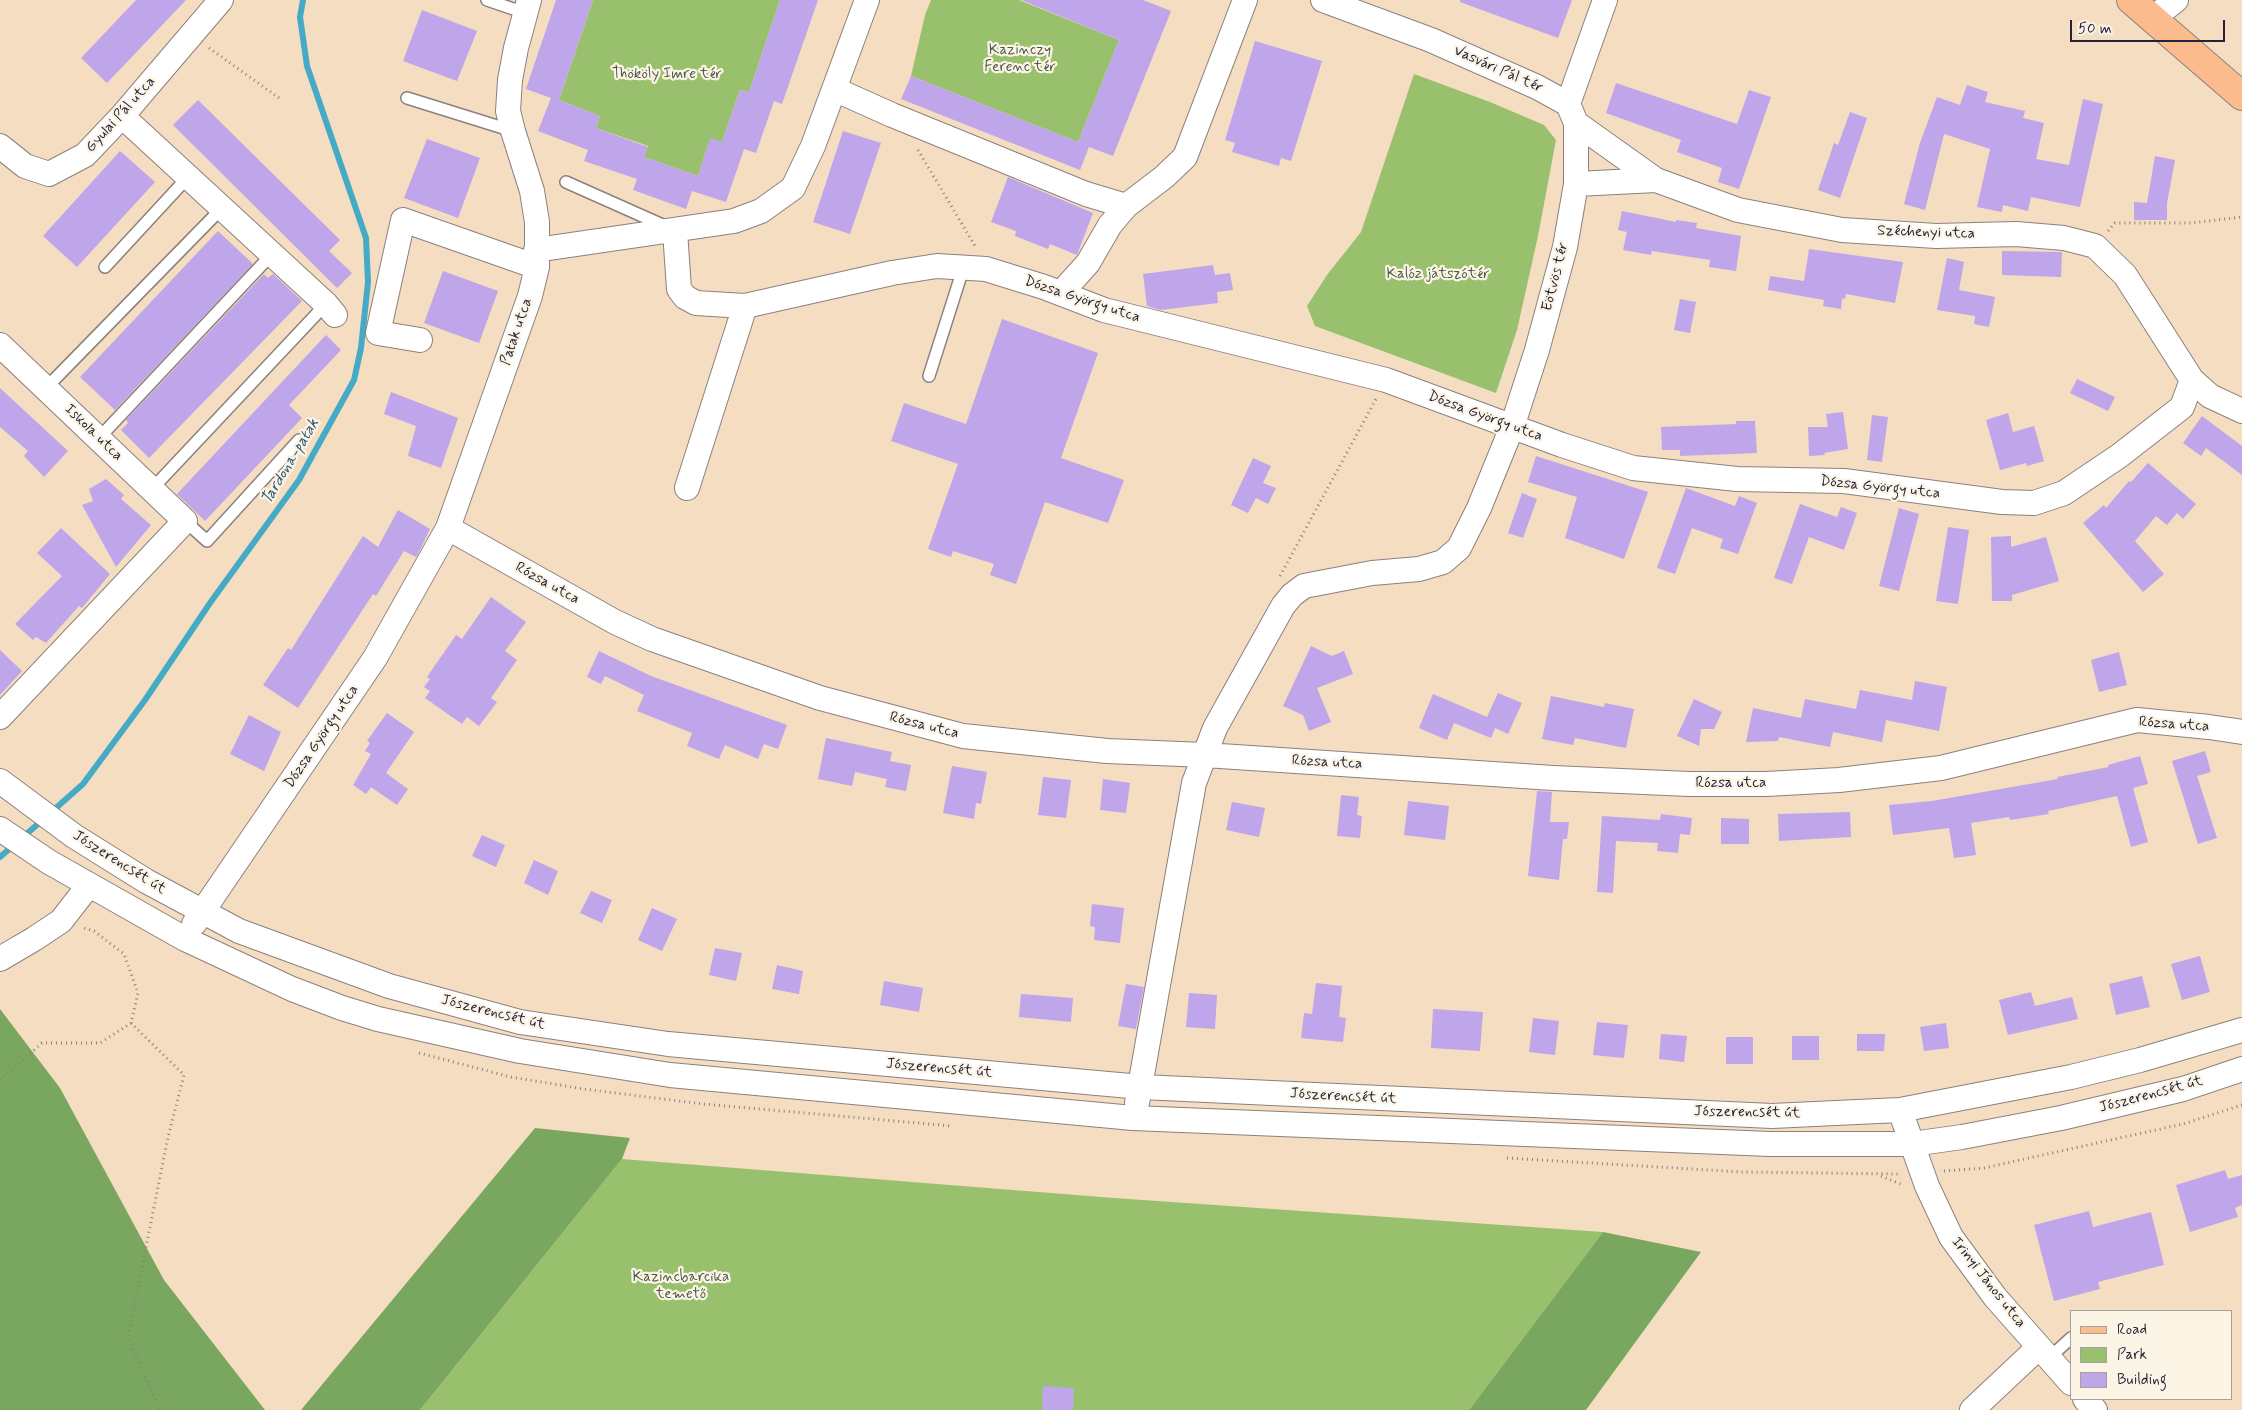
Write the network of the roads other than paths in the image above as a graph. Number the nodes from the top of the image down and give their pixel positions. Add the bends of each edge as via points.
1 (221, 0) edge
2 (487, 0) edge
3 (867, 0) edge
4 (1245, 0) edge
5 (1323, 0) edge
6 (1605, 0) edge
7 (2131, 0) edge
8 (2176, 0) edge
9 (527, 6) edge
10 (2153, 18) junction
11 (834, 89) junction
12 (2242, 96) edge
13 (407, 98) dead end
14 (1572, 113) junction
15 (122, 116) junction
16 (512, 131) junction
17 (0, 146) edge
18 (189, 176) junction
19 (1656, 180) junction
20 (566, 182) dead end
21 (1576, 184) junction
22 (1126, 206) junction
23 (222, 208) junction
24 (674, 230) junction
25 (272, 254) junction
26 (537, 258) junction
27 (105, 266) dead end
28 (975, 268) junction
29 (1061, 293) junction
30 (745, 306) junction
31 (330, 309) joint
32 (420, 340) dead end
33 (0, 346) edge
34 (929, 376) dead end
35 (2192, 380) junction
36 (46, 388) junction
37 (2242, 411) edge
38 (1512, 427) junction
39 (99, 438) junction
40 (299, 440) dead end
41 (687, 488) dead end
42 (152, 490) junction
43 (185, 521) junction
44 (448, 528) junction
45 (0, 717) edge
46 (2242, 732) edge
47 (1205, 755) junction
48 (8, 787) edge
49 (0, 829) edge
50 (89, 885) junction
51 (201, 912) junction
52 (185, 939) junction
53 (0, 959) edge
54 (2242, 1030) edge
55 (2242, 1069) edge
56 (1141, 1087) junction
57 (1900, 1110) junction
58 (1133, 1118) junction
59 (1912, 1144) junction
60 (2070, 1339) edge
61 (2044, 1352) junction
62 (2070, 1382) edge
63 (2086, 1400) edge
64 (1972, 1410) edge
65 (2095, 1410) edge

1 - 15 street, Gyulai Pál utca
2 - 9 lane
3 - 11 street
4 - 22 street via 1185,157
5 - 14 street, Vasvári Pál tér via 1431,40 1538,87
6 - 14 street
7 - 10 main road
8 - 10 street
9 - 16 street, Patak utca via 510,80 508,111
10 - 12 main road
11 - 22 street via 892,116
11 - 24 street via 793,188 751,216
13 - 16 lane
14 - 19 street, Széchenyi utca
14 - 21 street, Eötvös tér
15 - 17 street, Gyulai Pál utca via 85,156 48,174 25,166
15 - 18 street
16 - 26 street, Patak utca via 532,191 538,222
18 - 23 street
18 - 27 lane
19 - 21 street
19 - 35 street, Széchenyi utca via 1738,210 1842,230 1936,236 2016,234 2064,238 2095,246 2125,275
20 - 24 lane
21 - 38 street, Eötvös tér via 1565,247
22 - 29 street via 1110,225 1088,263
23 - 25 street
23 - 36 lane
24 - 26 street
24 - 30 street, Dózsa György utca via 676,276 679,289 686,297 696,303
25 - 31 street
25 - 39 lane
26 - 32 street via 403,220 378,333
26 - 44 street, Patak utca via 530,296
28 - 29 street, Dózsa György utca
28 - 30 street, Dózsa György utca via 937,266 892,273
28 - 34 lane
29 - 38 street, Dózsa György utca via 1104,310 1386,380
30 - 41 street
31 - 42 lane
33 - 36 street, Iskola utca
35 - 37 street, Széchenyi utca via 2210,396
35 - 38 street, Dózsa György utca via 2182,407 2119,456 2064,492 2034,503 2002,502 1844,481 1737,479 1633,468
36 - 39 street, Iskola utca
38 - 47 street, Eötvös tér via 1459,548 1443,562 1420,569 1372,573 1313,584 1292,595 1215,728
39 - 42 street, Iskola utca
40 - 43 lane via 207,541
42 - 43 street, Iskola utca
43 - 45 street
44 - 47 street, Rózsa utca via 652,639 820,698 963,736 1107,751
44 - 51 street, Dózsa György utca via 375,658
46 - 47 street, Rózsa utca via 2137,720 1941,768 1839,780 1766,784 1553,778
47 - 56 street, Eötvös tér via 1194,784
48 - 51 street, Jószerencsét út via 74,836
49 - 50 street, Jószerencsét út
50 - 52 street, Jószerencsét út
50 - 53 street via 62,921
51 - 52 street, Dózsa György utca
51 - 56 street, Jószerencsét út via 239,931 389,986 520,1022 668,1044
52 - 58 street, Jószerencsét út via 292,989 342,1008 520,1051 670,1075
54 - 57 street, Jószerencsét út via 2071,1077
55 - 59 street, Jószerencsét út via 2183,1089 2061,1118
56 - 57 street, Jószerencsét út via 1772,1116
56 - 58 street, Eötvös tér
57 - 59 street
58 - 59 street, Jószerencsét út via 1770,1144
59 - 61 street, Irinyi János utca via 1914,1181 1950,1237 1995,1297
60 - 61 lane
61 - 62 street, Irinyi János utca
61 - 64 street
63 - 65 street

